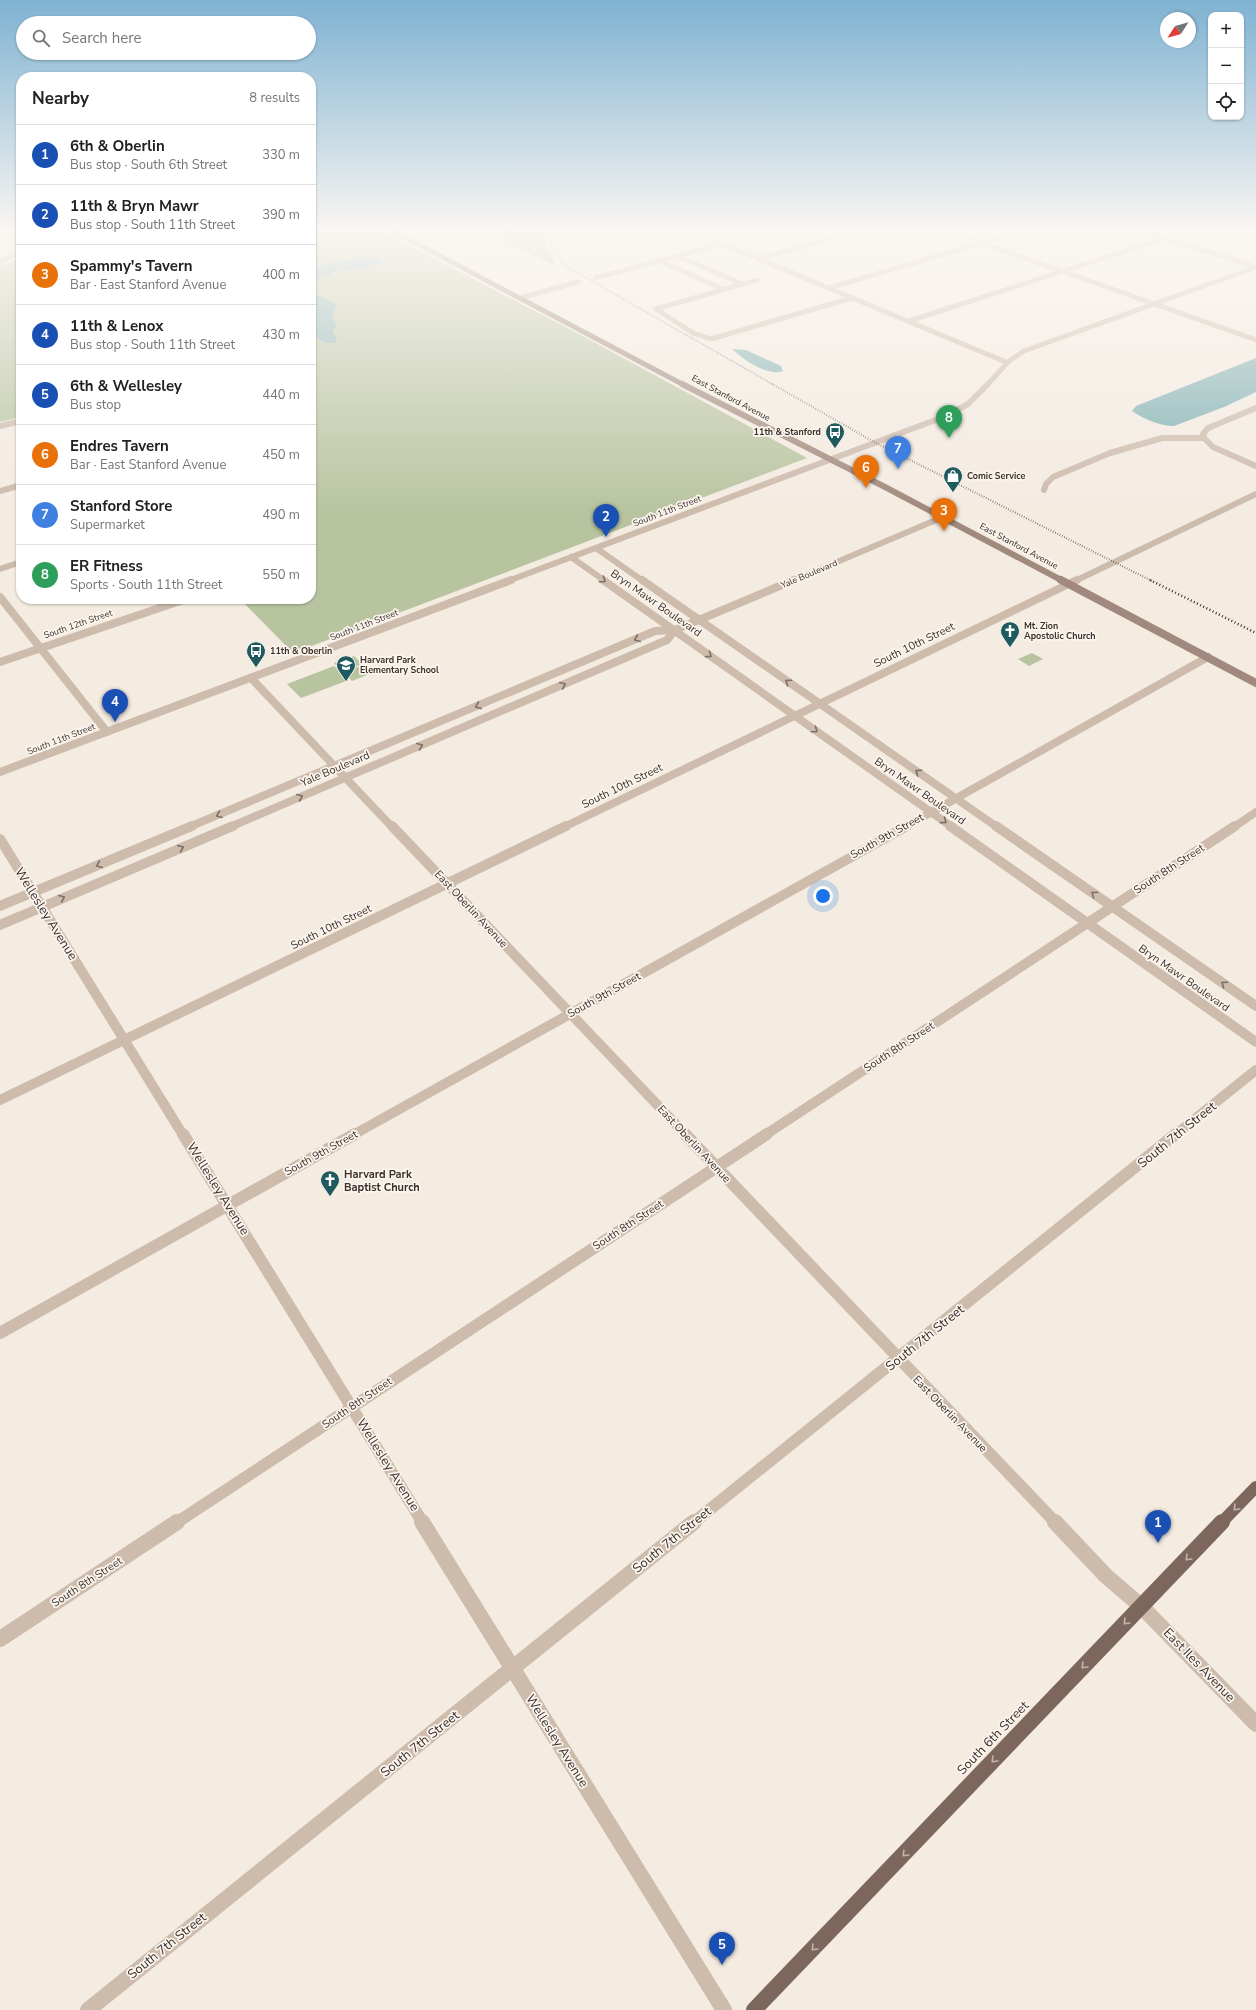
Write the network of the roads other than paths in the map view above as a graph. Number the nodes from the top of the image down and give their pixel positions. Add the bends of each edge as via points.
1 (567, 323) edge
2 (677, 323) edge
3 (768, 323) edge
4 (914, 323) edge
5 (1099, 323) edge
6 (1209, 323) edge
7 (1256, 340) edge
8 (1006, 362) junction
9 (1256, 408) edge
10 (16, 422) edge
11 (0, 426) edge
12 (1204, 438) junction
13 (831, 460) junction
14 (1256, 466) edge
15 (16, 486) edge
16 (1044, 490) dead end
17 (0, 491) edge
18 (1256, 494) edge
19 (943, 517) junction
20 (596, 548) junction
21 (571, 558) junction
22 (16, 564) edge
23 (0, 569) edge
24 (1070, 584) junction
25 (0, 597) edge
26 (171, 604) edge
27 (699, 620) junction
28 (674, 630) junction
29 (40, 648) junction
30 (1208, 657) junction
31 (0, 662) edge
32 (251, 678) junction
33 (1256, 683) edge
34 (819, 704) junction
35 (794, 716) junction
36 (107, 732) junction
37 (334, 766) junction
38 (0, 772) edge
39 (345, 778) junction
40 (956, 798) junction
41 (931, 812) junction
42 (1256, 812) edge
43 (0, 839) edge
44 (447, 884) junction
45 (33, 892) junction
46 (0, 906) edge
47 (1111, 906) junction
48 (42, 907) junction
49 (1086, 922) junction
50 (0, 925) edge
51 (1256, 1006) edge
52 (571, 1014) junction
53 (124, 1040) junction
54 (1256, 1042) edge
55 (1256, 1070) edge
56 (0, 1100) edge
57 (716, 1167) junction
58 (228, 1205) junction
59 (0, 1333) edge
60 (898, 1359) junction
61 (352, 1406) junction
62 (1256, 1487) edge
63 (1141, 1606) junction
64 (0, 1639) edge
65 (512, 1668) junction
66 (1256, 1724) edge
67 (88, 2010) edge
68 (724, 2010) edge
69 (754, 2010) edge

1 - 13 main road, East Stanford Avenue
2 - 3 street via 706,338 717,338
4 - 8 street
5 - 8 street, South 11th Street via 1031,347
6 - 7 street
8 - 13 street, South 11th Street via 976,398 958,410
9 - 12 street via 1208,428 1203,434
10 - 11 street
12 - 14 street via 1213,447
12 - 16 street via 1168,437 1110,453 1053,477
13 - 19 main road, East Stanford Avenue
13 - 20 street, South 11th Street
15 - 17 street
18 - 24 street, South 10th Street
19 - 24 main road, East Stanford Avenue
19 - 27 street, Yale Boulevard
20 - 21 street, South 11th Street
20 - 27 street, Bryn Mawr Boulevard
21 -> 28 street, Bryn Mawr Boulevard
21 - 32 street, South 11th Street
22 - 23 street
24 - 30 main road, East Stanford Avenue
24 - 34 street, South 10th Street
25 - 29 street
26 - 29 street, South 12th Street
27 - 28 street, Yale Boulevard
34 -> 27 street, Bryn Mawr Boulevard
28 -> 35 street, Bryn Mawr Boulevard
28 -> 37 street, Yale Boulevard via 655,632
39 -> 28 street, Yale Boulevard via 667,640
29 - 31 street, South 12th Street
29 - 36 street
30 - 33 main road, East Stanford Avenue
30 - 40 street, South 9th Street
32 - 36 street, South 11th Street
32 - 37 street, East Oberlin Avenue
34 - 35 street, South 10th Street
40 -> 34 street, Bryn Mawr Boulevard
35 -> 41 street, Bryn Mawr Boulevard
35 - 44 street, South 10th Street
36 - 38 street, South 11th Street
37 - 39 street, East Oberlin Avenue
37 -> 45 street, Yale Boulevard
39 - 44 street, East Oberlin Avenue
48 -> 39 street, Yale Boulevard
40 - 41 street, South 9th Street
47 -> 40 street, Bryn Mawr Boulevard
41 -> 49 street, Bryn Mawr Boulevard
41 - 52 street, South 9th Street
42 - 47 street, South 8th Street
43 - 45 street, Wellesley Avenue
44 - 52 street, East Oberlin Avenue
44 - 53 street, South 10th Street
45 - 46 street, Yale Boulevard
45 - 48 street, Wellesley Avenue
47 - 49 street, South 8th Street
51 -> 47 street, Bryn Mawr Boulevard
48 - 50 street, Yale Boulevard
48 - 53 street, Wellesley Avenue
49 - 54 street, Bryn Mawr Boulevard
49 - 57 street, South 8th Street
52 - 57 street, East Oberlin Avenue
52 - 58 street, South 9th Street
53 - 56 street, South 10th Street
53 - 58 street, Wellesley Avenue
55 - 60 street, South 7th Street
57 - 60 street, East Oberlin Avenue
57 - 61 street, South 8th Street
58 - 59 street, South 9th Street
58 - 61 street, Wellesley Avenue
60 - 63 street, East Oberlin Avenue via 1106,1576
60 - 65 street, South 7th Street
61 - 64 street, South 8th Street
61 - 65 street, Wellesley Avenue
62 -> 63 main road, South 6th Street
63 - 66 street, East Iles Avenue
63 -> 69 main road, South 6th Street
65 - 67 street, South 7th Street
65 - 68 street, Wellesley Avenue

